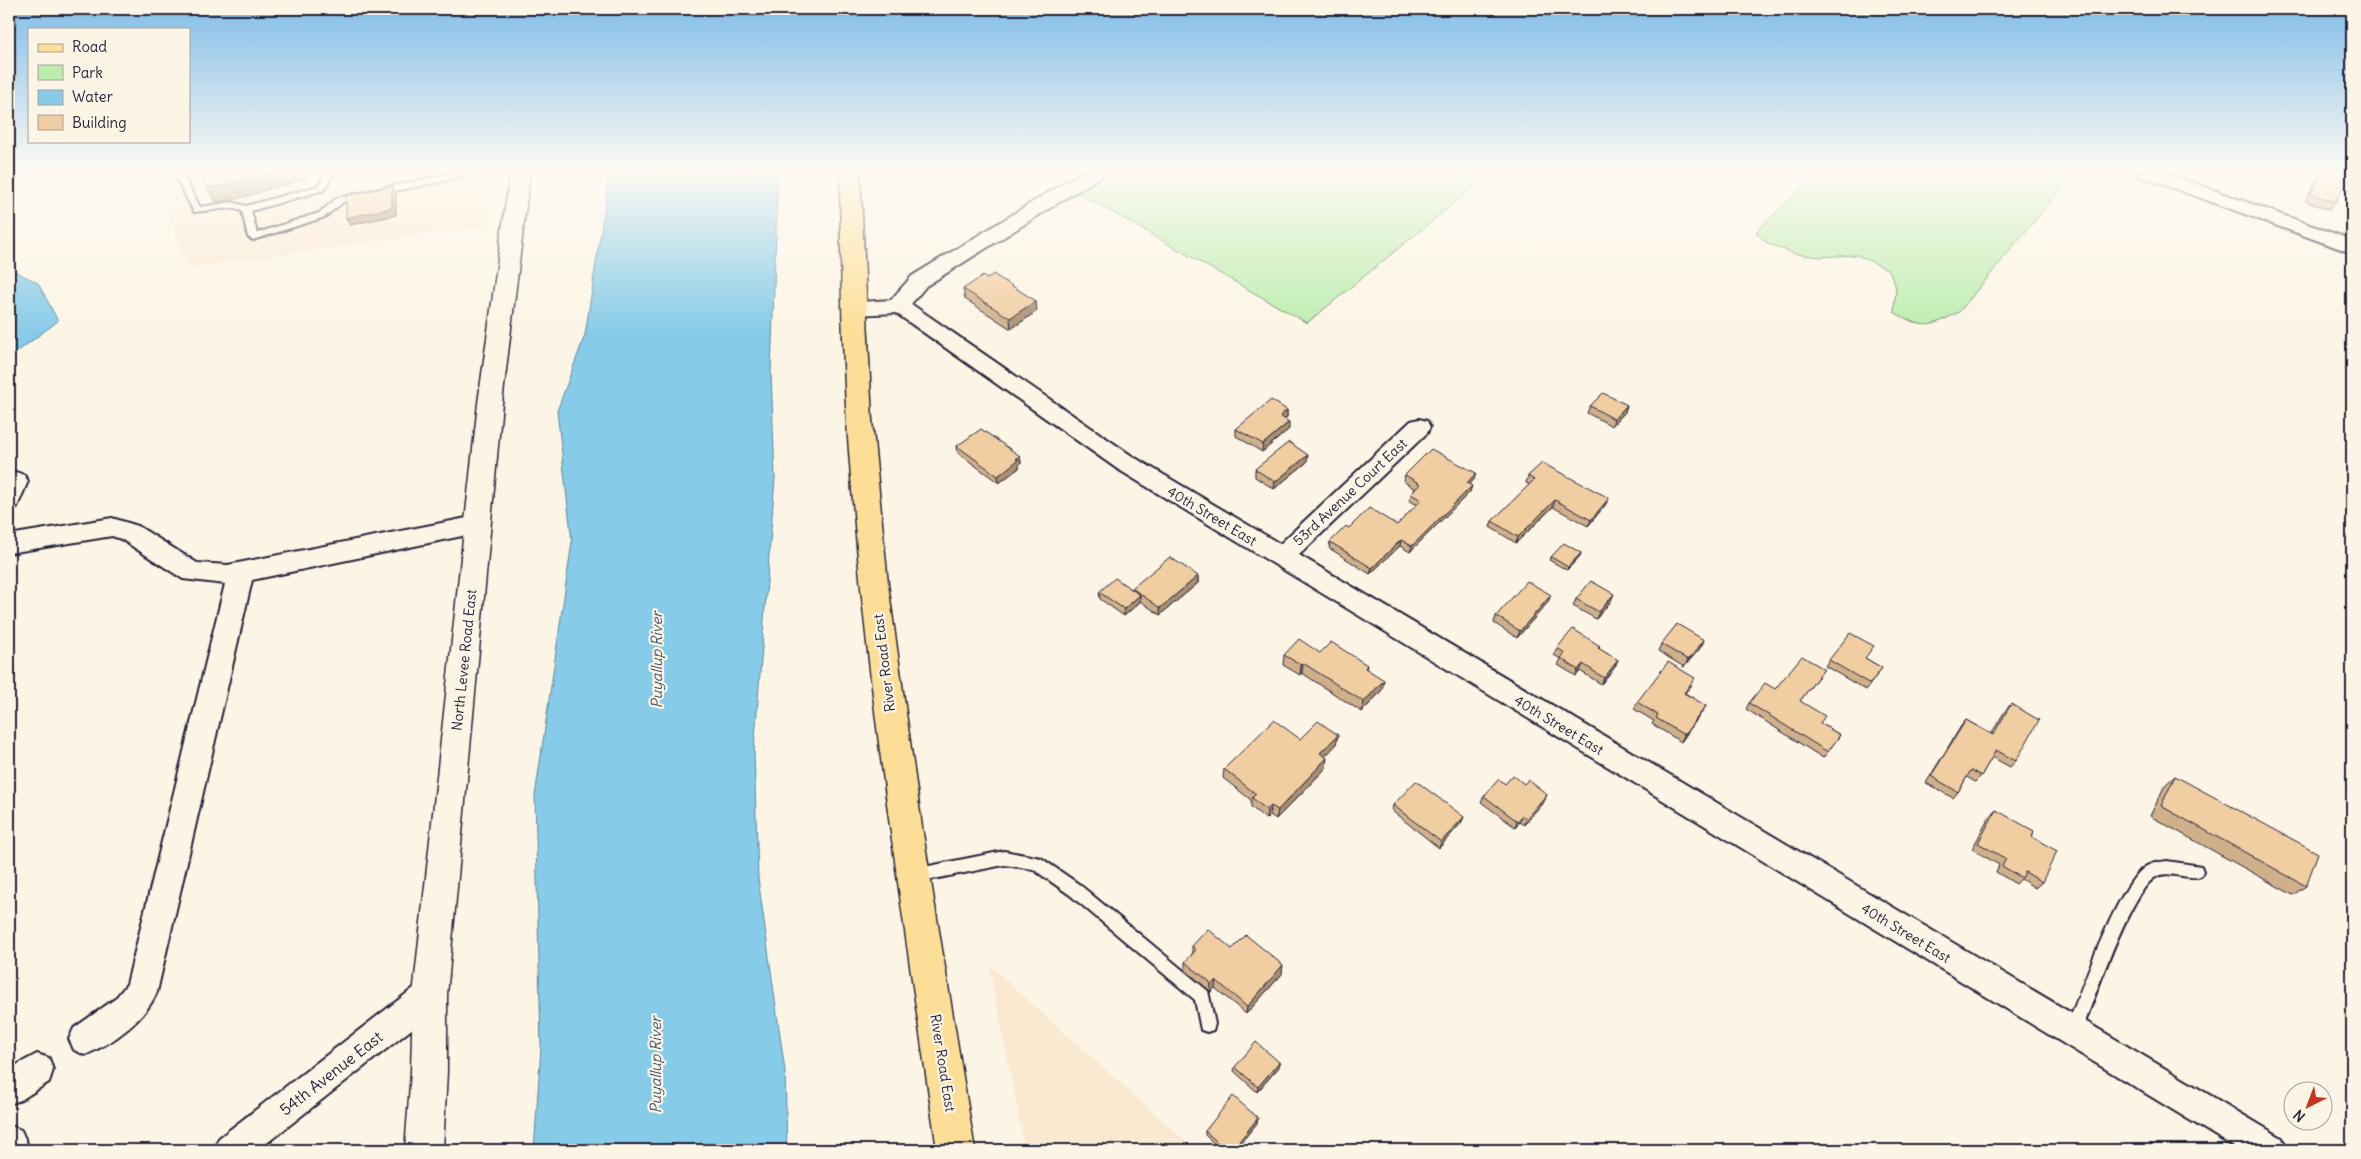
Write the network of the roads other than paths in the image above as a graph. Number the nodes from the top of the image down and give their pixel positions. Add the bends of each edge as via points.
1 (250, 226) edge
2 (287, 226) edge
3 (513, 226) edge
4 (854, 226) edge
5 (1007, 226) edge
6 (2295, 226) edge
7 (2352, 247) edge
8 (900, 306) junction
9 (854, 308) junction
10 (1418, 427) dead end
11 (477, 525) junction
12 (9, 544) edge
13 (1280, 557) junction
14 (241, 572) junction
15 (2196, 871) dead end
16 (914, 876) junction
17 (430, 995) junction
18 (1207, 1024) dead end
19 (2073, 1033) junction
20 (85, 1039) dead end
21 (37, 1070) dead end
22 (9, 1088) edge
23 (9, 1142) edge
24 (13, 1150) edge
25 (231, 1150) edge
26 (424, 1150) edge
27 (956, 1150) edge
28 (2270, 1150) edge

1 - 2 lane via 253,237
3 - 11 street, North Levee Road East
4 - 9 main road, River Road East
5 - 8 street via 919,281 901,298
6 - 7 street
8 - 9 street
8 - 13 street, 40th Street East via 1124,462
9 - 16 main road, River Road East via 867,512 884,667
10 - 13 street, 53rd Avenue Court East
11 - 14 street
11 - 17 street, North Levee Road East
12 - 14 street via 112,527 129,532 192,572 214,575
13 - 19 street, 40th Street East
14 - 20 street via 141,992 126,1010
15 - 19 lane via 2168,868 2150,872 2136,889 2102,957
16 - 18 lane via 1004,858 1036,863 1075,890 1202,996
16 - 27 main road, River Road East
17 - 25 street, 54th Avenue East
17 - 26 street, North Levee Road East
19 - 28 street, 40th Street East
21 - 22 street
23 - 24 street

